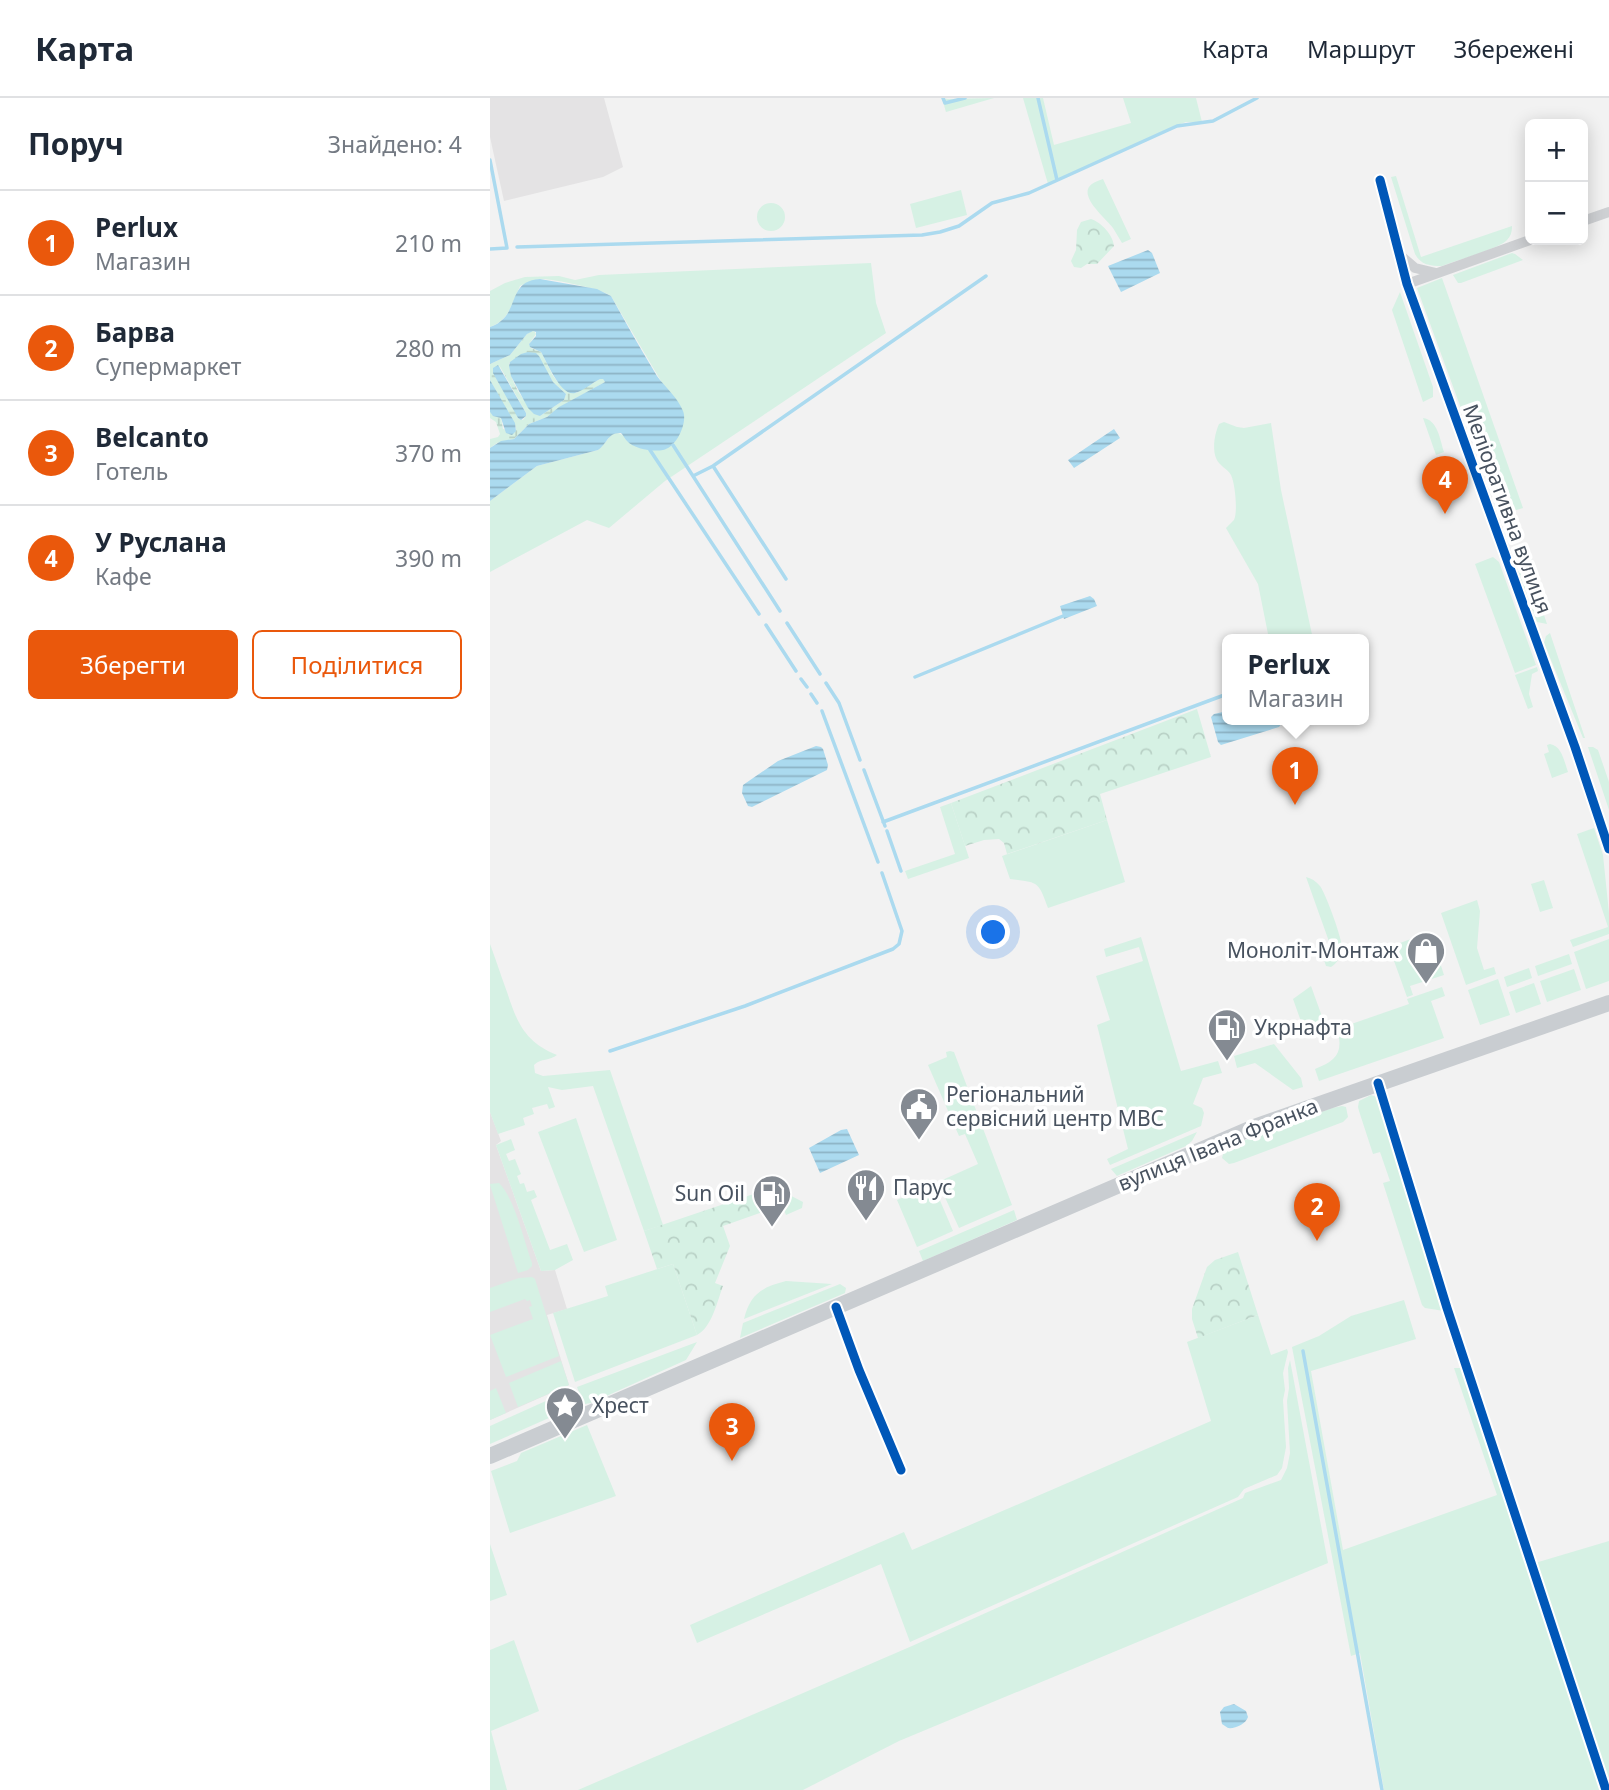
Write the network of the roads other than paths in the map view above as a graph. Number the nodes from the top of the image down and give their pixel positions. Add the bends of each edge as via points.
1 (1380, 180) dead end
2 (1609, 212) edge
3 (1588, 219) edge
4 (1525, 242) edge
5 (1399, 254) junction
6 (1436, 273) junction
7 (1407, 284) junction
8 (1609, 849) edge
9 (1609, 1003) edge
10 (1378, 1083) junction
11 (836, 1307) junction
12 (490, 1456) edge
13 (901, 1470) dead end
14 (1606, 1790) edge

1 - 5 street, Меліоративна вулиця
2 - 3 street
4 - 6 street
5 - 6 street via 1415,268
5 - 7 street, Меліоративна вулиця
6 - 7 street
7 - 8 street, Меліоративна вулиця
9 - 10 main road, вулиця Івана Франка
10 - 11 main road, вулиця Івана Франка via 1222,1140
10 - 14 street
11 - 12 main road, вулиця Івана Франка
11 - 13 street

